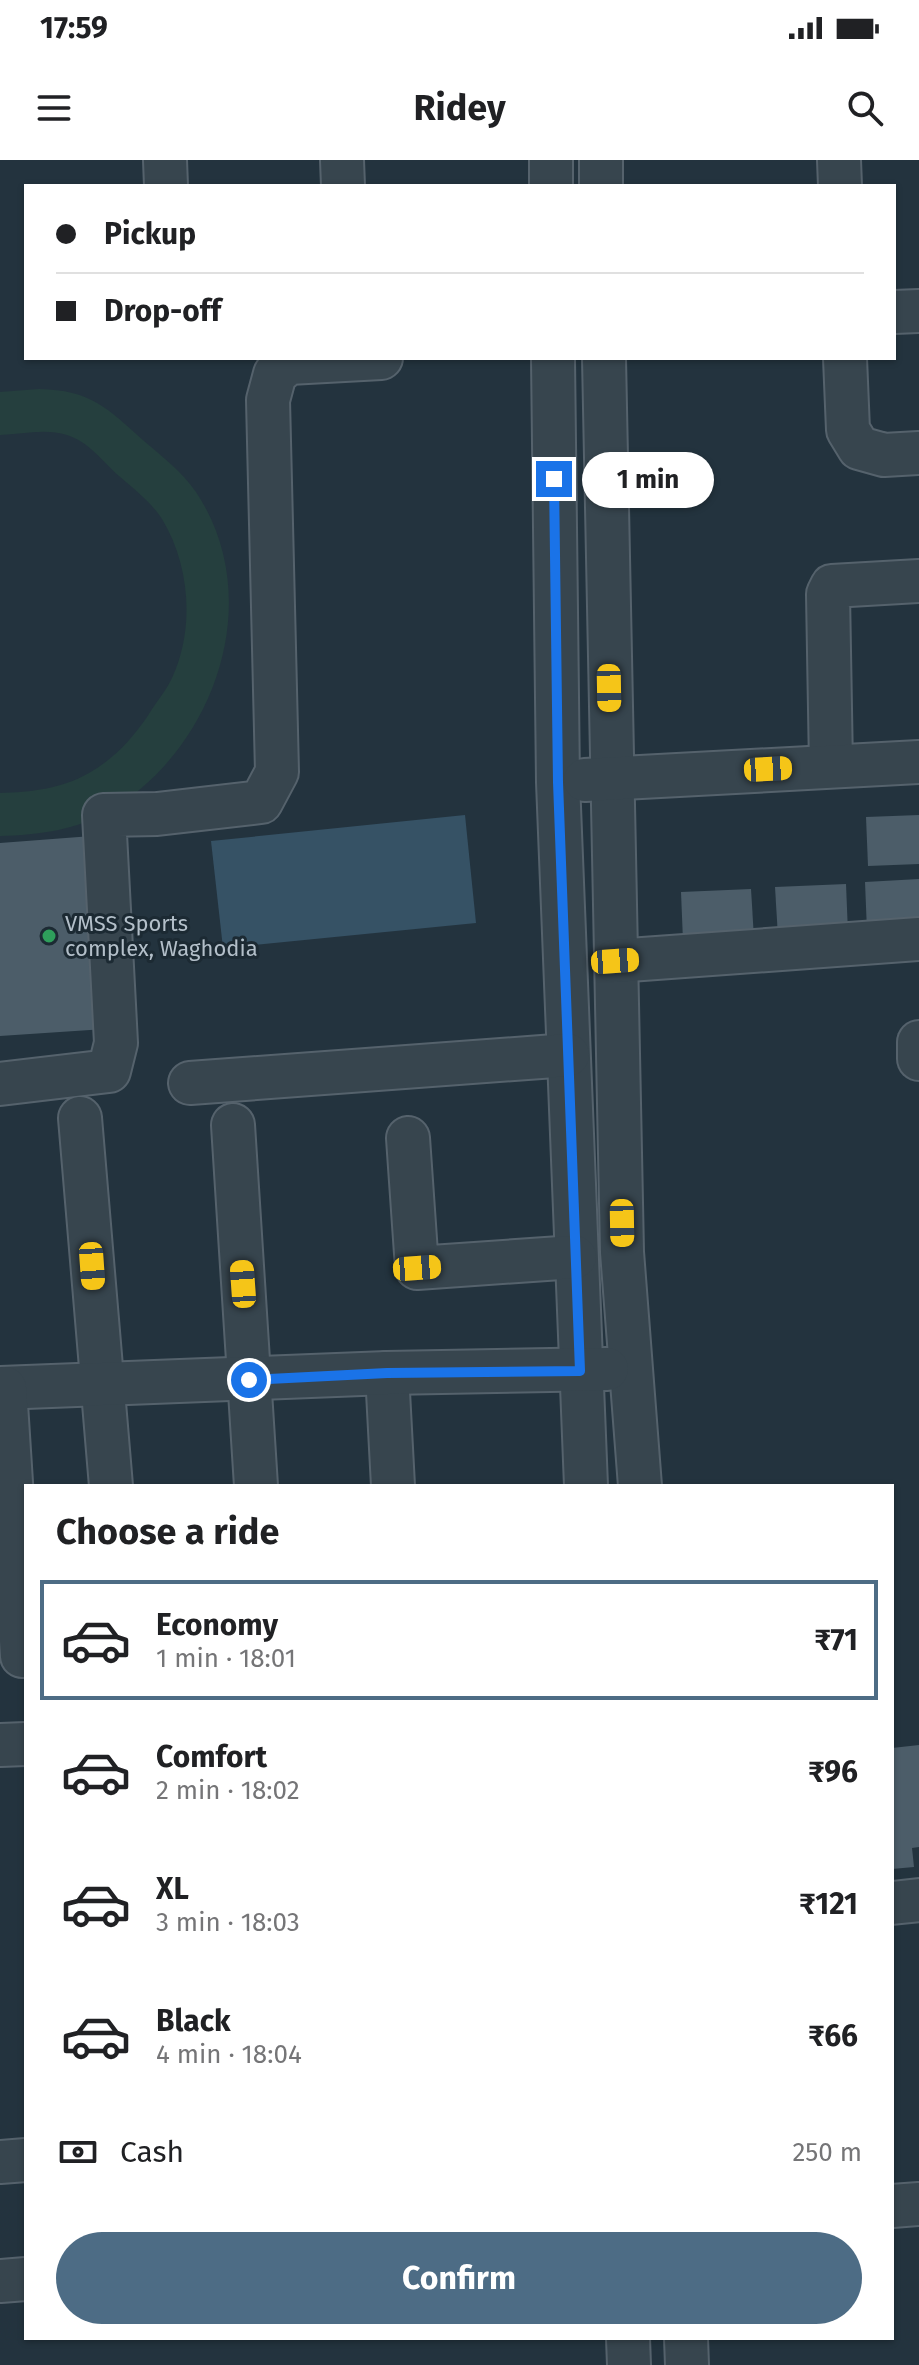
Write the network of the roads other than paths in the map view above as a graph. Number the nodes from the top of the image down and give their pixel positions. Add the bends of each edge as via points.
1 (165, 160) edge
2 (342, 160) edge
3 (551, 160) edge
4 (601, 160) edge
5 (839, 160) edge
6 (166, 184) edge
7 (343, 184) edge
8 (551, 184) edge
9 (601, 184) edge
10 (840, 184) edge
11 (919, 311) edge
12 (896, 312) edge
13 (344, 360) edge
14 (553, 360) edge
15 (604, 360) edge
16 (845, 360) edge
17 (919, 453) edge
18 (919, 581) edge
19 (919, 762) edge
20 (831, 766) junction
21 (610, 778) junction
22 (558, 782) junction
23 (919, 939) edge
24 (615, 961) junction
25 (919, 1042) edge
26 (568, 1055) junction
27 (919, 1059) edge
28 (190, 1083) dead end
29 (0, 1084) edge
30 (80, 1118) dead end
31 (233, 1125) dead end
32 (408, 1138) dead end
33 (575, 1257) junction
34 (632, 1367) junction
35 (580, 1371) junction
36 (387, 1373) junction
37 (249, 1380) junction
38 (101, 1384) junction
39 (2, 1388) edge
40 (111, 1484) edge
41 (256, 1484) edge
42 (393, 1484) edge
43 (586, 1484) edge
44 (640, 1484) edge
45 (22, 1656) dead end
46 (24, 1744) edge
47 (0, 1745) edge
48 (919, 1900) edge
49 (894, 1903) edge
50 (24, 2160) edge
51 (0, 2162) edge
52 (919, 2204) edge
53 (894, 2206) edge
54 (24, 2279) edge
55 (0, 2281) edge
56 (628, 2340) edge
57 (686, 2340) edge
58 (629, 2365) edge
59 (687, 2365) edge

1 - 6 street
2 - 7 street
3 - 8 street
4 - 9 street
5 - 10 street
11 - 12 street
13 - 29 street via 289,363 275,374 268,400 277,772 261,802 104,815 116,1043 109,1071
14 - 22 street
15 - 21 street
16 - 17 street via 848,430 859,448 884,455
18 - 20 street via 832,586 828,594
19 - 20 street
20 - 21 street
21 - 22 street
21 - 24 street
22 - 26 street
23 - 24 street
24 - 34 street via 622,1252
25 - 27 street
26 - 28 street
26 - 33 street
30 - 38 street
31 - 37 street
32 - 33 street via 417,1268
33 - 35 street
34 - 35 street
34 - 44 street
35 - 36 street
35 - 43 street
36 - 37 street
36 - 42 street
37 - 38 street
37 - 41 street
38 - 39 street
38 - 40 street
39 - 45 street
46 - 47 street
48 - 49 street
50 - 51 street
52 - 53 street
54 - 55 street
56 - 58 street
57 - 59 street

